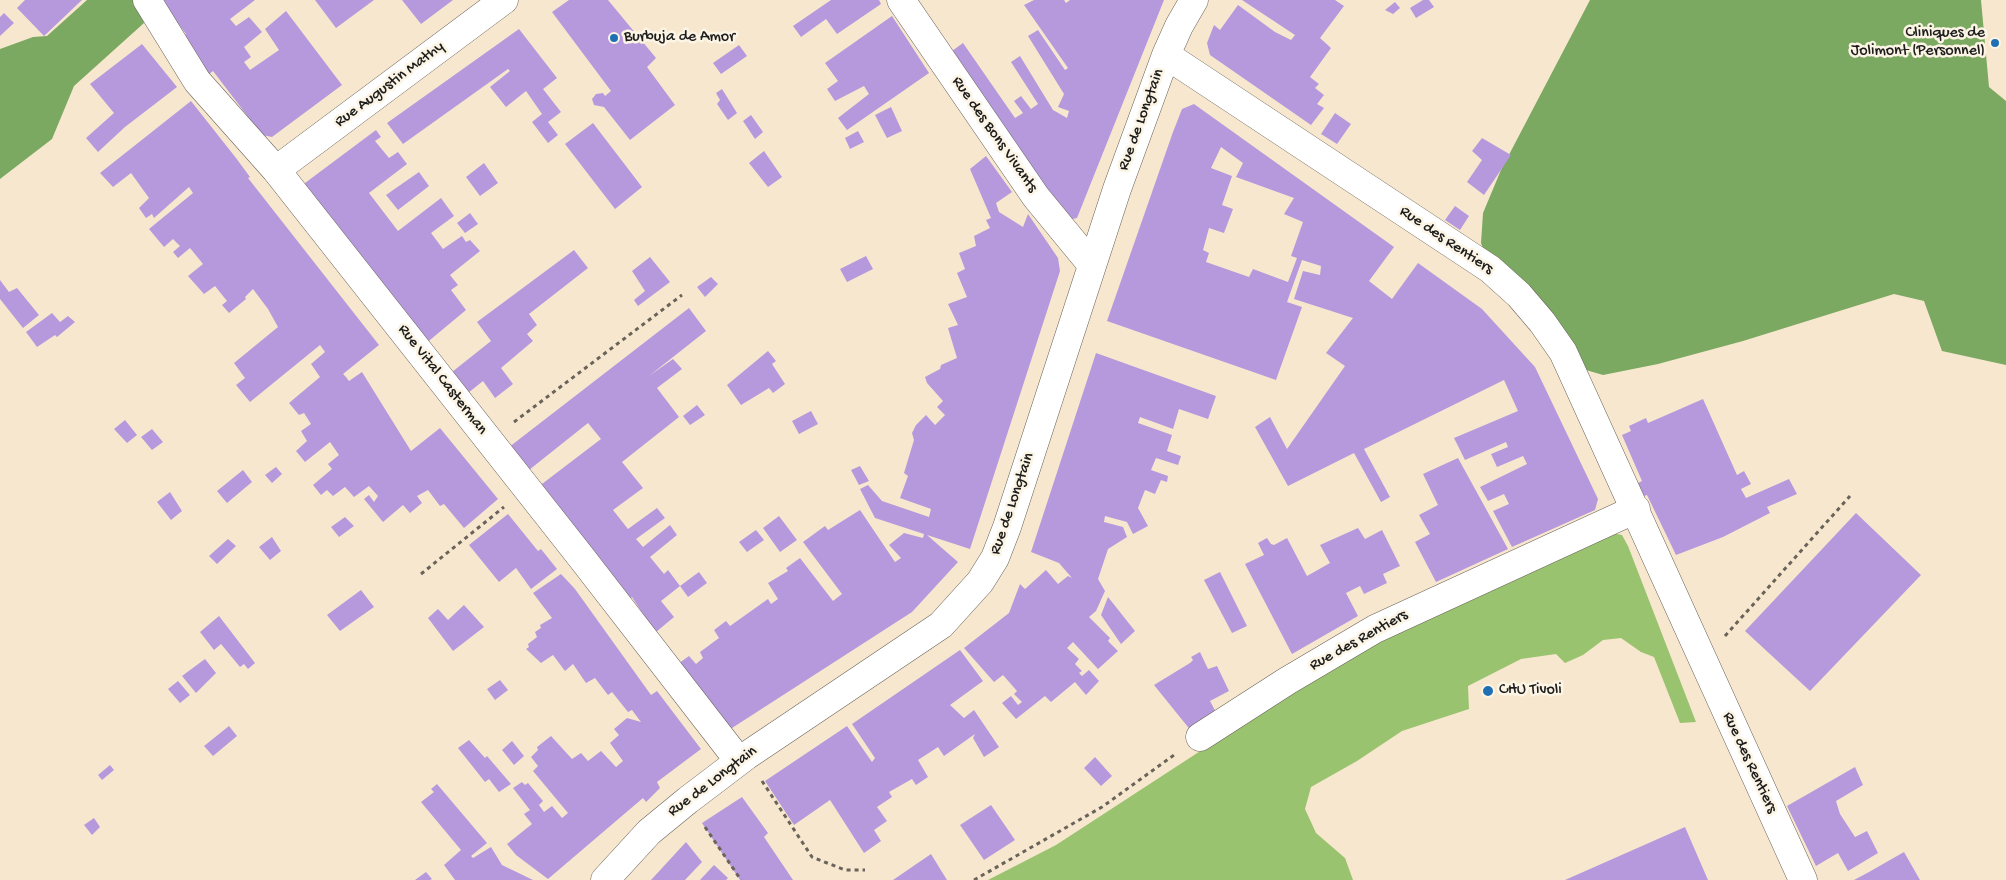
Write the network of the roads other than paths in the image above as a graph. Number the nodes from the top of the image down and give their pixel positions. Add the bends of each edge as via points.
1 (147, 0) edge
2 (504, 0) edge
3 (901, 0) edge
4 (1194, 0) edge
5 (1166, 55) junction
6 (276, 170) junction
7 (1092, 265) junction
8 (1636, 509) junction
9 (1200, 737) road end
10 (743, 758) junction
11 (605, 880) edge
12 (1803, 880) edge

1 - 6 street, Rue Vital Casterman via 197,81
2 - 6 street, Rue Augustin Mathy
3 - 7 street, Rue des Bons Vivants via 1036,196
4 - 5 street, Rue de Longtain
5 - 7 street, Rue de Longtain
5 - 8 street, Rue des Rentiers via 1490,269 1520,296 1563,352
6 - 10 street, Rue Vital Casterman
7 - 10 street, Rue de Longtain via 1006,527 995,558 980,582 941,624
8 - 9 street, Rue des Rentiers via 1375,629
8 - 12 street, Rue des Rentiers
10 - 11 street, Rue de Longtain via 649,832

